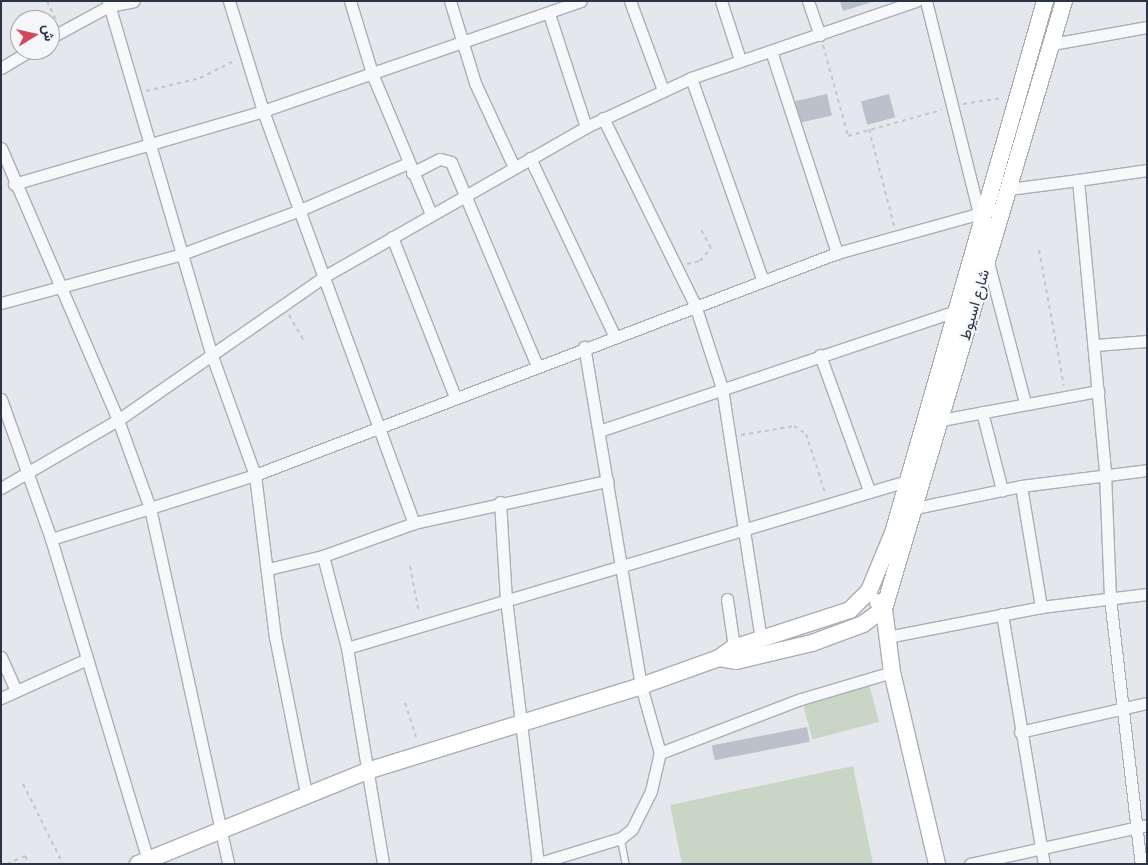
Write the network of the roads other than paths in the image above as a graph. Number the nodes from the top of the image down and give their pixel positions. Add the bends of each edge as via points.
1 (134, 1) edge
2 (229, 1) edge
3 (350, 1) edge
4 (450, 1) edge
5 (580, 1) edge
6 (630, 1) edge
7 (721, 1) edge
8 (808, 1) edge
9 (916, 1) edge
10 (926, 1) edge
11 (1045, 1) edge
12 (1064, 1) edge
13 (109, 4) edge
14 (899, 4) edge
15 (550, 14) junction
16 (1147, 27) edge
17 (60, 32) edge
18 (820, 35) junction
19 (1052, 44) junction
20 (461, 46) junction
21 (771, 50) junction
22 (14, 60) edge
23 (740, 60) junction
24 (1, 68) edge
25 (373, 76) junction
26 (691, 78) junction
27 (663, 90) junction
28 (263, 111) junction
29 (603, 118) junction
30 (586, 127) junction
31 (153, 147) junction
32 (1, 148) edge
33 (530, 158) junction
34 (514, 167) junction
35 (410, 168) junction
36 (1147, 170) edge
37 (1078, 180) junction
38 (14, 184) junction
39 (1009, 190) junction
40 (464, 196) junction
41 (300, 210) junction
42 (983, 212) junction
43 (431, 214) junction
44 (392, 237) junction
45 (837, 253) junction
46 (182, 254) junction
47 (988, 261) junction
48 (326, 276) junction
49 (763, 281) junction
50 (60, 286) junction
51 (1, 303) edge
52 (695, 305) junction
53 (958, 310) junction
54 (614, 334) junction
55 (1147, 341) edge
56 (1094, 345) junction
57 (584, 347) junction
58 (211, 352) junction
59 (820, 355) junction
60 (537, 366) junction
61 (722, 388) junction
62 (1098, 391) junction
63 (455, 398) junction
64 (1, 399) edge
65 (1025, 403) junction
66 (982, 412) junction
67 (118, 420) junction
68 (941, 420) junction
69 (378, 427) junction
70 (599, 431) junction
71 (1147, 470) edge
72 (1105, 473) junction
73 (29, 475) junction
74 (255, 475) junction
75 (607, 481) junction
76 (907, 481) junction
77 (1021, 486) junction
78 (1, 488) edge
79 (869, 490) junction
80 (1002, 490) junction
81 (500, 502) junction
82 (150, 508) junction
83 (915, 508) junction
84 (414, 523) junction
85 (742, 528) junction
86 (51, 539) junction
87 (323, 556) junction
88 (620, 567) junction
89 (268, 569) junction
90 (869, 591) junction
91 (1147, 594) edge
92 (1110, 598) junction
93 (506, 599) junction
94 (726, 599) dead end
95 (1041, 607) junction
96 (884, 609) junction
97 (850, 610) junction
98 (1002, 614) junction
99 (863, 624) junction
100 (886, 633) junction
101 (762, 639) junction
102 (347, 648) junction
103 (735, 654) junction
104 (1, 657) edge
105 (87, 659) junction
106 (892, 672) junction
107 (641, 686) junction
108 (16, 691) junction
109 (1, 698) edge
110 (1147, 703) edge
111 (1122, 707) junction
112 (519, 720) junction
113 (1020, 732) junction
114 (660, 753) junction
115 (367, 771) junction
116 (306, 794) junction
117 (1141, 826) edge
118 (219, 829) junction
119 (621, 838) junction
120 (1041, 847) junction
121 (143, 862) edge
122 (228, 864) edge
123 (383, 864) edge
124 (538, 864) edge
125 (626, 864) edge
126 (937, 864) edge
127 (970, 864) edge
128 (1044, 864) edge
129 (1141, 864) edge

1 - 13 street
2 - 28 street
3 - 25 street
4 - 20 street
5 - 15 street
6 - 27 street
7 - 23 street
8 - 18 street
9 - 14 street
10 - 42 street
11 - 42 street, شارع اسيوط via 1020,96
12 - 19 street, شارع اسيوط
13 - 17 street
13 - 31 street via 134,94
14 - 18 street
15 - 20 street
15 - 30 street
16 - 19 street
18 - 21 street
19 - 39 street, شارع اسيوط
20 - 25 street
20 - 34 street
21 - 23 street
21 - 45 street
22 - 24 street
23 - 26 street
25 - 28 street
25 - 35 street
26 - 27 street
26 - 49 street
27 - 29 street
28 - 31 street
28 - 41 street
29 - 30 street
29 - 52 street
30 - 33 street
31 - 38 street
31 - 46 street
32 - 38 street
33 - 34 street
33 - 54 street
34 - 40 street
35 - 40 street via 448,159
35 - 41 street
35 - 43 street
36 - 37 street
37 - 39 street
37 - 56 street
38 - 50 street
39 - 47 street, شارع اسيوط
40 - 43 street
40 - 60 street
41 - 46 street
41 - 48 street
42 - 45 street
42 - 53 street, شارع اسيوط
43 - 44 street
44 - 48 street
44 - 63 street
45 - 49 street
46 - 50 street
46 - 58 street
47 - 65 street
47 - 68 street, شارع اسيوط
48 - 58 street
48 - 69 street
49 - 52 street
50 - 51 street
50 - 67 street
52 - 54 street
52 - 61 street
53 - 59 street
53 - 76 street, شارع اسيوط
54 - 57 street
55 - 56 street
56 - 62 street
57 - 60 street
57 - 70 street
58 - 67 street
58 - 74 street
59 - 61 street
59 - 79 street
60 - 63 street
61 - 70 street
61 - 85 street
62 - 65 street
62 - 72 street
63 - 69 street
64 - 73 street
65 - 66 street
66 - 68 street
66 - 80 street
67 - 73 street
67 - 82 street
68 - 83 street, شارع اسيوط
69 - 74 street
69 - 84 street
70 - 75 street
71 - 72 street
72 - 77 street
72 - 92 street
73 - 78 street
73 - 86 street
74 - 82 street
74 - 89 street
75 - 81 street
75 - 88 street
76 - 79 street
76 - 90 street, شارع اسيوط
77 - 80 street
77 - 95 street
79 - 85 street
80 - 83 street
81 - 84 street
81 - 93 street
82 - 86 street
82 - 118 street
83 - 96 street, شارع اسيوط
84 - 87 street
85 - 88 street
85 - 101 street
86 - 105 street
87 - 89 street
87 - 102 street
88 - 93 street
88 - 107 street
89 - 116 street via 275,637
90 - 96 street
90 - 97 street
91 - 92 street
92 - 95 street
92 - 111 street
93 - 102 street
93 - 112 street
94 - 103 street
95 - 98 street
96 - 99 street
96 - 100 street
97 - 99 street
97 - 101 street
98 - 100 street
98 - 113 street
99 - 100 street
99 - 103 street via 812,643
100 - 106 street
101 - 103 street
102 - 115 street
103 - 107 street
104 - 108 street
105 - 108 street
105 - 121 street
106 - 114 street via 801,699
106 - 126 street
107 - 112 street
107 - 114 street
108 - 109 street
110 - 111 street
111 - 113 street
111 - 117 street
112 - 115 street
112 - 124 street
113 - 120 street
114 - 119 street via 643,808
115 - 116 street
115 - 123 street
116 - 118 street
117 - 120 street
117 - 129 street
118 - 121 street
118 - 122 street
119 - 124 street
119 - 125 lane
120 - 127 street
120 - 128 street

